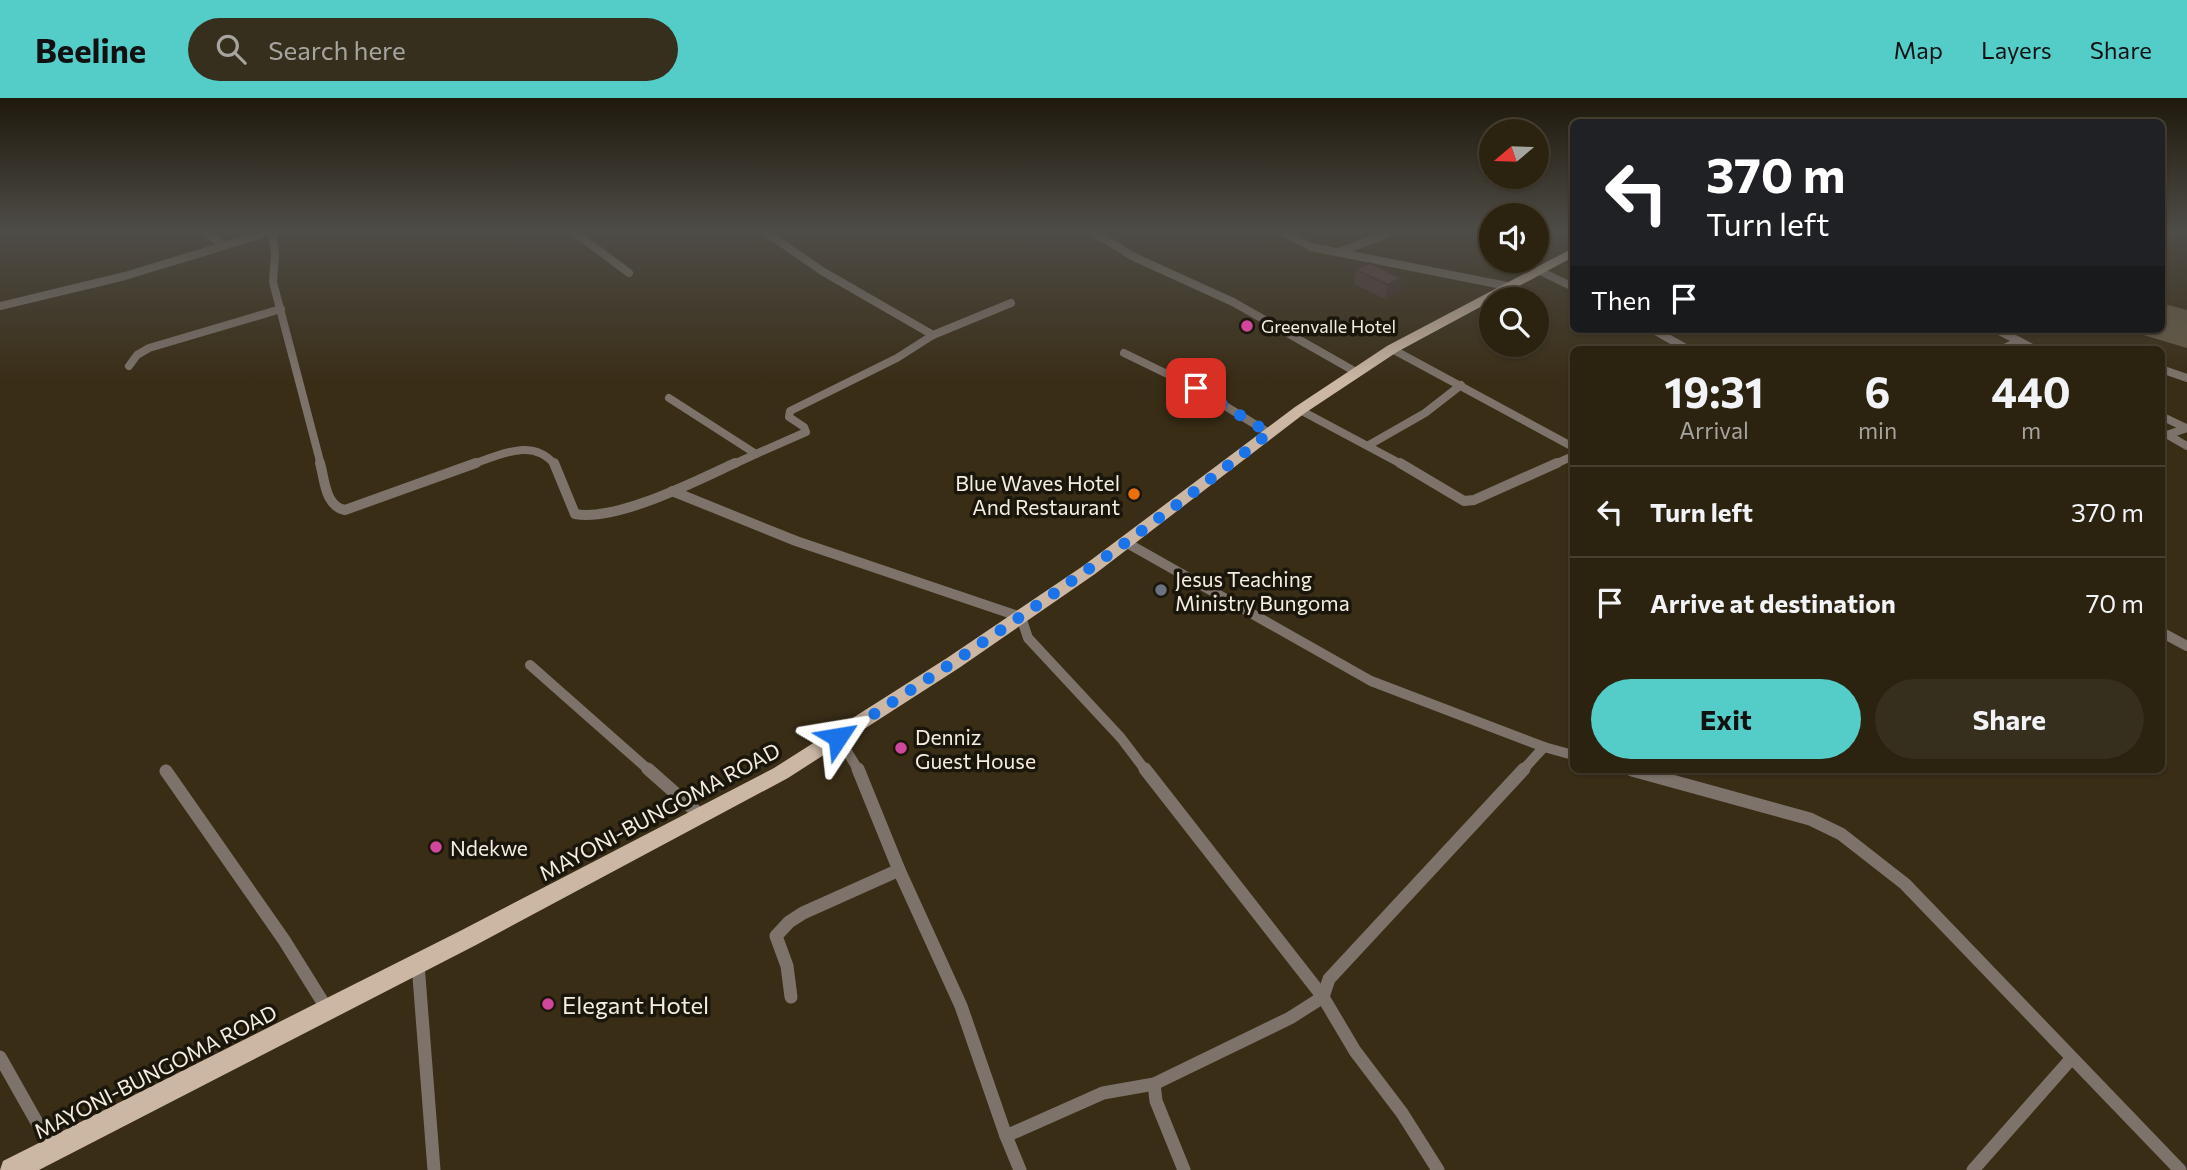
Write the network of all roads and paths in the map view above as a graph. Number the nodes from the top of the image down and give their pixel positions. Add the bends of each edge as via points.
1 (104, 281) edge
2 (273, 281) edge
3 (839, 281) edge
4 (1187, 281) edge
5 (1482, 281) edge
6 (1517, 281) edge
7 (1507, 286) junction
8 (1010, 303) dead end
9 (0, 306) edge
10 (281, 309) junction
11 (1659, 333) edge
12 (2003, 333) edge
13 (933, 335) junction
14 (2019, 341) junction
15 (1682, 346) edge
16 (2008, 346) edge
17 (2028, 346) edge
18 (1392, 349) junction
19 (1124, 353) dead end
20 (129, 366) dead end
21 (2165, 370) edge
22 (1356, 372) junction
23 (2187, 378) edge
24 (1461, 385) junction
25 (669, 398) dead end
26 (1300, 410) junction
27 (2165, 418) edge
28 (2187, 428) edge
29 (1269, 433) junction
30 (2165, 436) edge
31 (1369, 445) junction
32 (1570, 445) edge
33 (2187, 446) edge
34 (756, 454) junction
35 (1570, 457) edge
36 (672, 491) junction
37 (1127, 543) junction
38 (1021, 617) junction
39 (2165, 634) edge
40 (2187, 646) edge
41 (530, 665) dead end
42 (838, 737) junction
43 (1544, 747) junction
44 (1570, 754) edge
45 (166, 771) dead end
46 (1667, 774) edge
47 (700, 815) junction
48 (899, 870) junction
49 (418, 964) junction
50 (791, 997) dead end
51 (1324, 997) junction
52 (327, 1009) junction
53 (0, 1058) edge
54 (2071, 1059) junction
55 (1154, 1084) junction
56 (1006, 1136) junction
57 (52, 1149) junction
58 (12, 1170) edge
59 (433, 1170) edge
60 (1020, 1170) edge
61 (1184, 1170) edge
62 (1438, 1170) edge
63 (1973, 1170) edge
64 (2180, 1170) edge

1 - 9 street
2 - 10 street
3 - 13 street
4 - 22 street
5 - 7 street
6 - 7 main road, MAYONI-BUNGOMA ROAD
7 - 18 main road, MAYONI-BUNGOMA ROAD
8 - 13 street
10 - 20 street via 149,348
10 - 36 street via 327,491 336,508 360,506 520,449 536,449 555,461 579,517 597,517
11 - 15 street
12 - 14 street
13 - 34 street via 790,411 789,417 806,432
14 - 16 street
14 - 17 street
18 - 22 main road, MAYONI-BUNGOMA ROAD
18 - 24 street
19 - 29 street via 1196,388
21 - 23 street
22 - 26 main road, MAYONI-BUNGOMA ROAD
24 - 31 street via 1425,413
24 - 32 street
25 - 34 street
26 - 29 main road, MAYONI-BUNGOMA ROAD
26 - 31 street
27 - 28 street
28 - 30 street
29 - 37 main road, MAYONI-BUNGOMA ROAD
30 - 33 street
31 - 35 street via 1469,501
34 - 36 street
36 - 38 street via 796,541
37 - 38 main road, MAYONI-BUNGOMA ROAD
37 - 43 street via 1371,681
38 - 42 main road, MAYONI-BUNGOMA ROAD
38 - 51 street via 1028,638 1121,738
39 - 40 street
41 - 47 street
42 - 47 main road, MAYONI-BUNGOMA ROAD
42 - 48 street via 858,769
43 - 44 street
43 - 51 street via 1329,979
45 - 52 street
46 - 54 street via 1810,819 1841,834 1905,884
47 - 49 main road, MAYONI-BUNGOMA ROAD
48 - 50 street via 803,913 776,936 787,966
48 - 56 street via 961,1006
49 - 52 main road, MAYONI-BUNGOMA ROAD
49 - 59 street
51 - 55 street
51 - 62 street via 1355,1051
52 - 57 main road, MAYONI-BUNGOMA ROAD
53 - 57 street
54 - 63 street
54 - 64 street
55 - 56 street via 1102,1093
55 - 61 street via 1156,1101
56 - 60 street
57 - 58 main road, MAYONI-BUNGOMA ROAD

